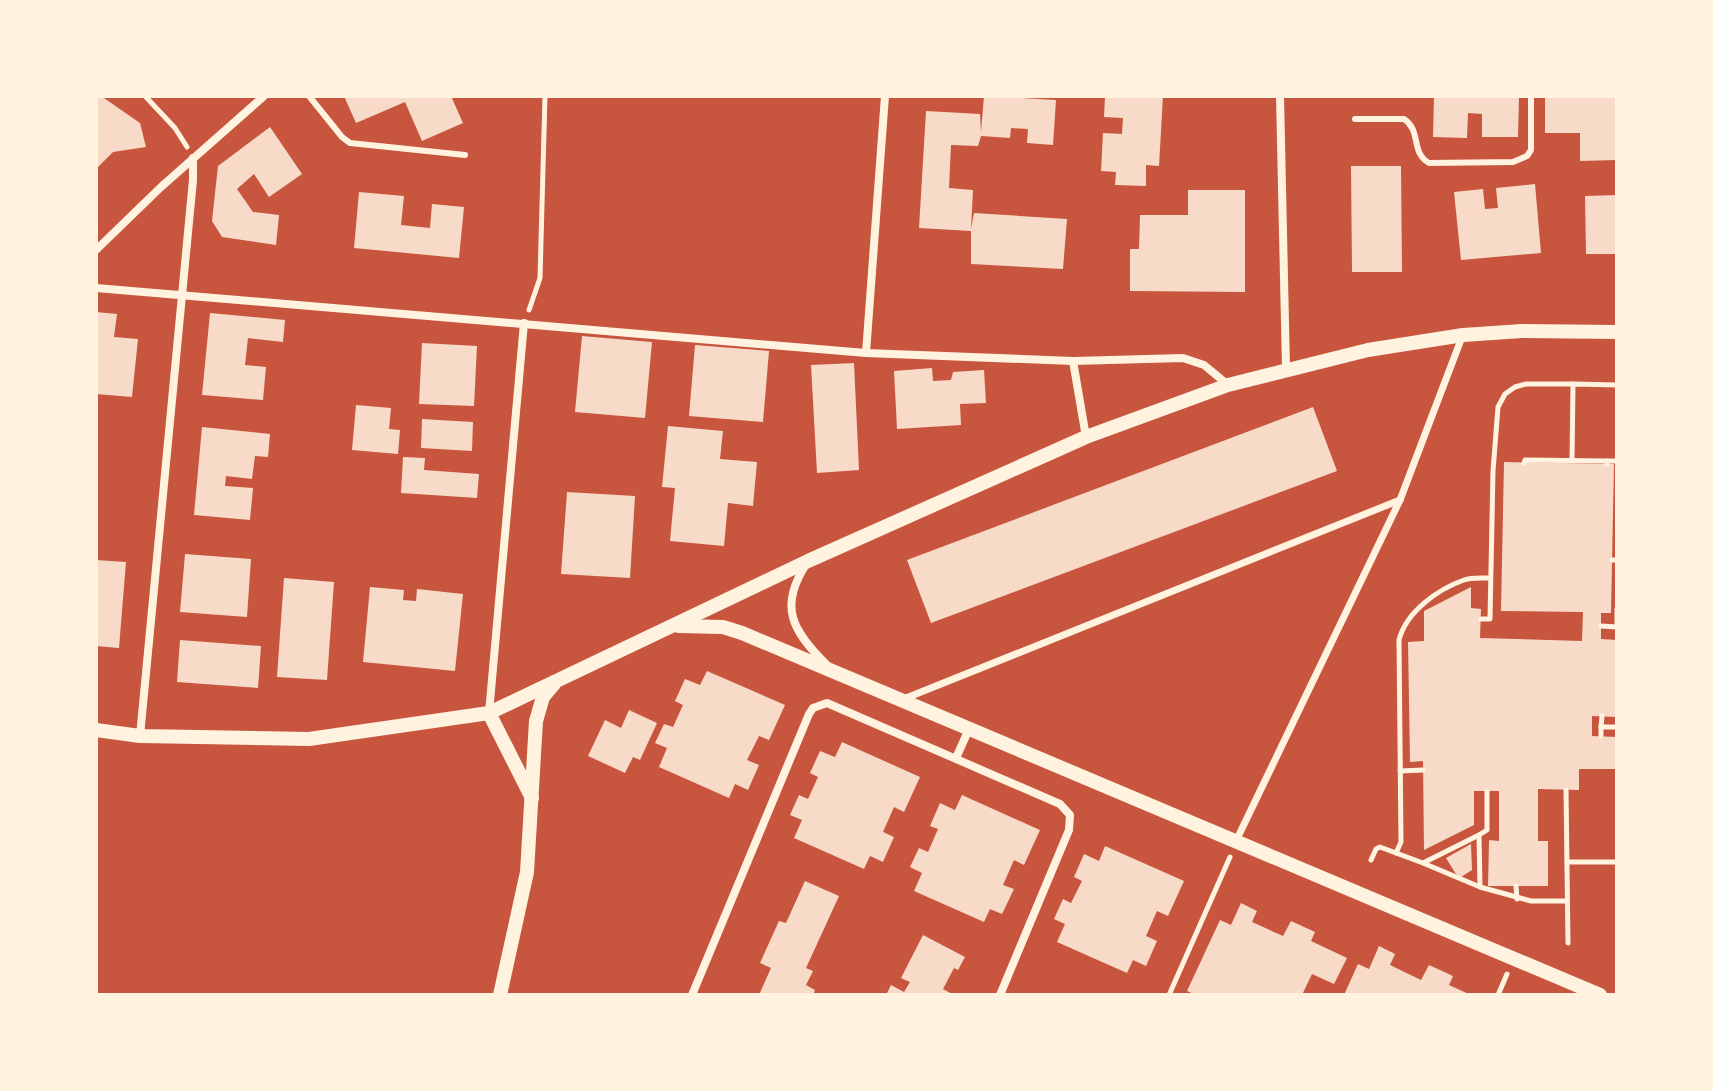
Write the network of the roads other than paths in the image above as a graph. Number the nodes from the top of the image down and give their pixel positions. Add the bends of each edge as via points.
1 (264, 96) edge
2 (309, 96) edge
3 (885, 96) edge
4 (1280, 96) edge
5 (1531, 96) edge
6 (1355, 119) dead end
7 (465, 155) dead end
8 (193, 158) junction
9 (96, 250) edge
10 (96, 288) edge
11 (181, 295) junction
12 (524, 323) junction
13 (1617, 332) edge
14 (1463, 335) junction
15 (866, 353) junction
16 (1073, 361) junction
17 (1286, 369) junction
18 (1228, 385) junction
19 (1086, 437) junction
20 (1400, 500) junction
21 (808, 561) junction
22 (670, 627) junction
23 (833, 671) junction
24 (557, 681) junction
25 (901, 700) junction
26 (489, 713) junction
27 (969, 729) junction
28 (96, 730) edge
29 (140, 736) junction
30 (956, 758) junction
31 (533, 799) junction
32 (1236, 841) junction
33 (500, 995) edge
34 (692, 995) edge
35 (1000, 995) edge
36 (1600, 995) edge

1 - 8 street
2 - 7 lane via 350,143
3 - 15 street
4 - 17 street
5 - 6 lane via 1531,150 1513,162 1429,163 1418,153 1414,129 1404,119
8 - 9 street
8 - 11 street
10 - 11 street
11 - 12 street
11 - 29 street
12 - 15 street
12 - 26 street
13 - 14 street
14 - 17 street
14 - 20 street
15 - 16 street
16 - 18 street via 1183,358 1204,365
16 - 19 street
17 - 18 street
18 - 19 street
19 - 21 street
20 - 25 street
20 - 32 street
21 - 22 street
21 - 23 street via 794,582 792,616 808,647
22 - 23 street via 723,627
22 - 24 street
23 - 25 street
24 - 26 street
24 - 31 street via 543,697 536,721
25 - 27 street
26 - 29 street via 309,739
26 - 31 street
27 - 30 street
27 - 32 street
28 - 29 street
30 - 34 street via 842,708 827,703 813,708
30 - 35 street via 1051,801 1070,815 1069,830
31 - 33 street via 527,872
32 - 36 street

